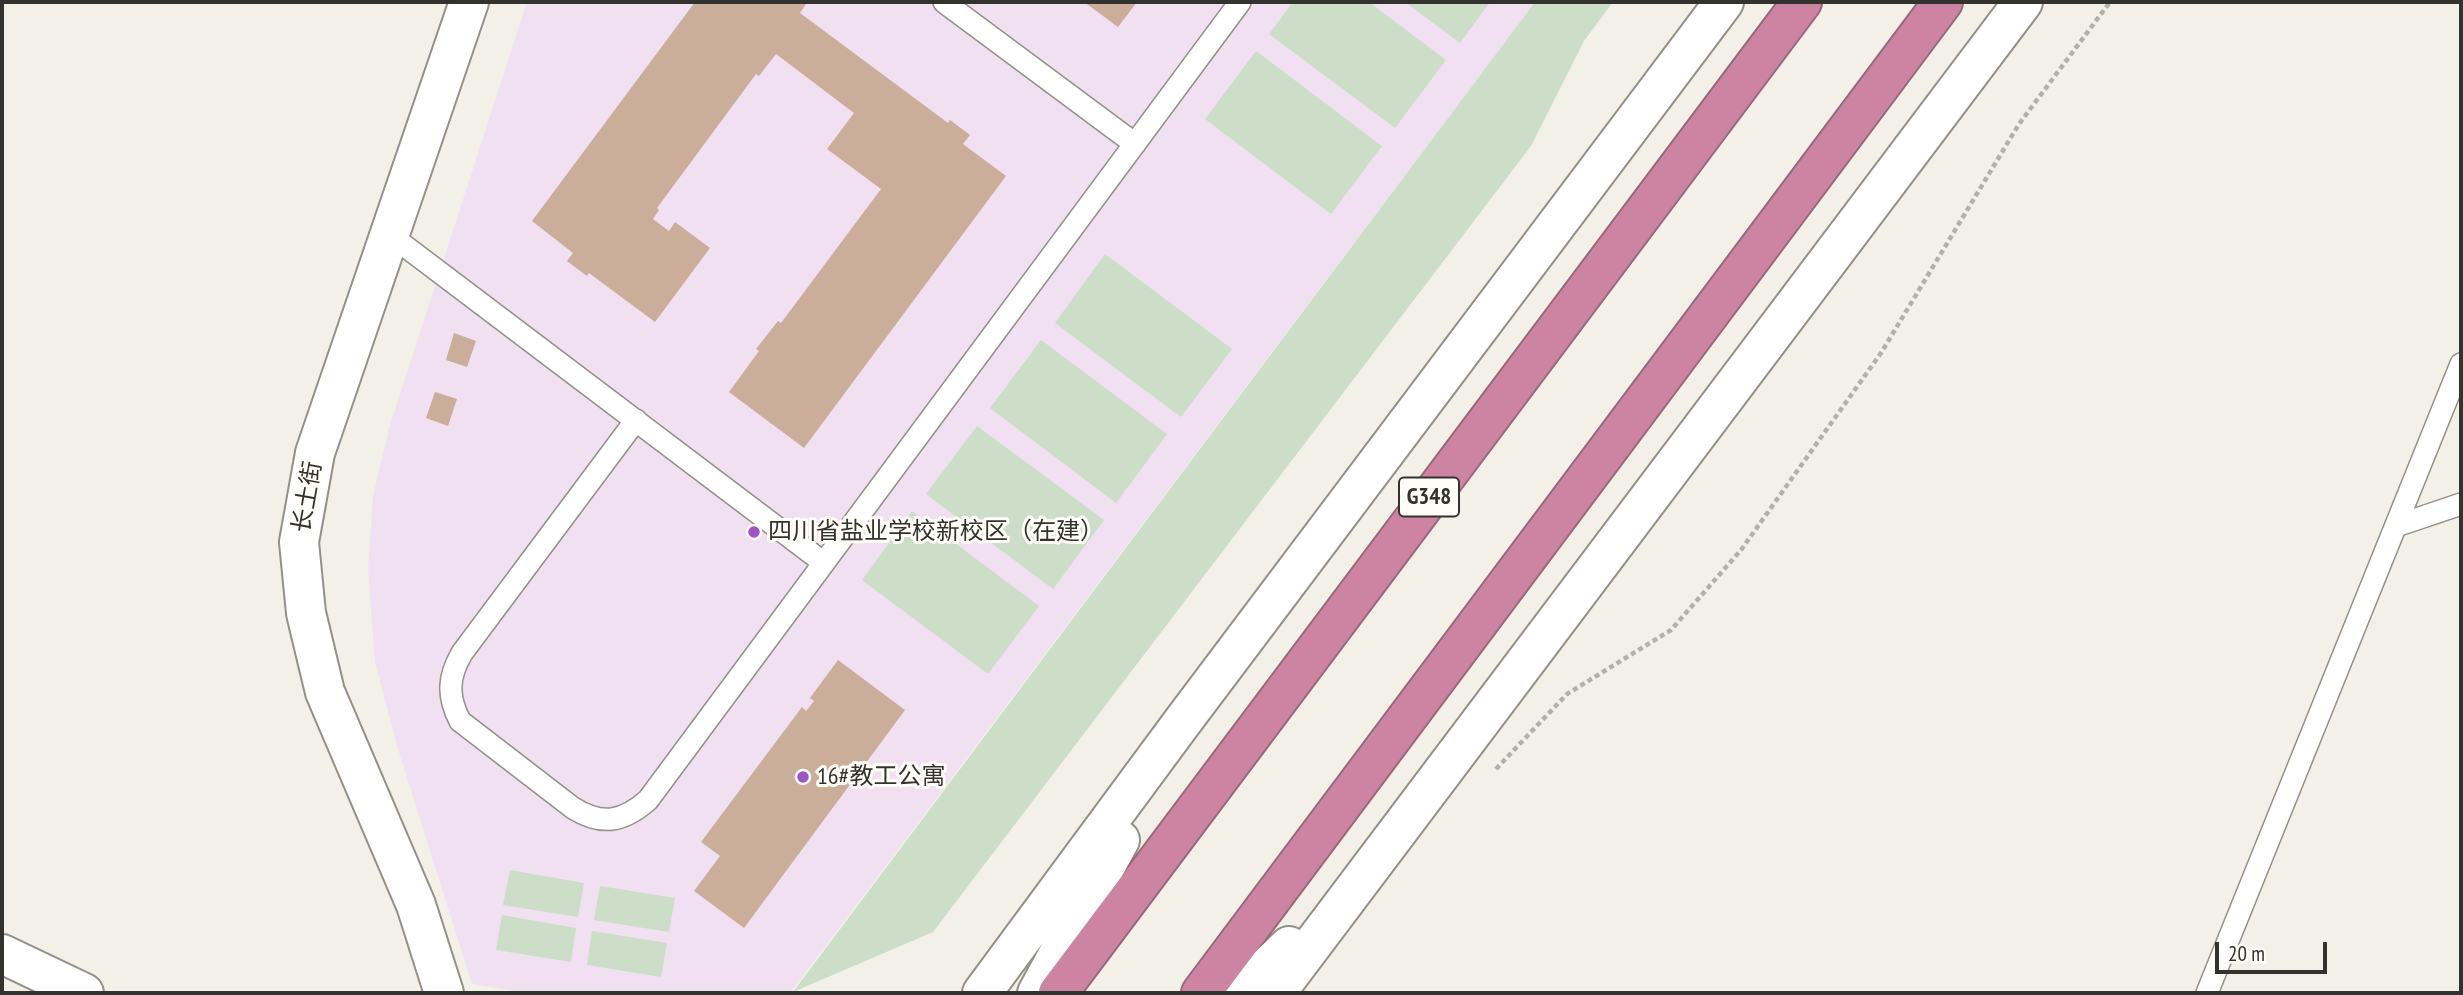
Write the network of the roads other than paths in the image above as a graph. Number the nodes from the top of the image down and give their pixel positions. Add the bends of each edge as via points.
1 (469, 2) edge
2 (944, 2) edge
3 (1240, 2) edge
4 (1724, 2) edge
5 (1802, 2) edge
6 (1943, 2) edge
7 (2024, 2) edge
8 (1135, 144) junction
9 (387, 232) junction
10 (2461, 364) edge
11 (636, 420) junction
12 (2461, 504) edge
13 (2396, 526) junction
14 (824, 563) junction
15 (1184, 721) junction
16 (1379, 859) junction
17 (2, 954) edge
18 (84, 993) edge
19 (444, 993) edge
20 (982, 993) edge
21 (1037, 993) edge
22 (1058, 993) edge
23 (1201, 993) edge
24 (1240, 993) edge
25 (1276, 993) edge
26 (2207, 993) edge

1 - 9 street, 长土街
2 - 8 lane
3 - 8 lane
4 - 15 street
5 - 22 highway, G348
6 - 23 highway
7 - 16 street
8 - 14 lane
9 - 11 lane
9 - 19 street, 长土街 via 315,453 299,542 306,613 325,692 416,905
10 - 13 lane
11 - 14 lane
11 - 14 lane via 455,664 450,678 453,707 460,721 485,742 585,815 600,819 632,813 648,800
12 - 13 lane
13 - 26 lane
15 - 20 street
15 - 21 street
16 - 24 street
16 - 25 street
17 - 18 street

